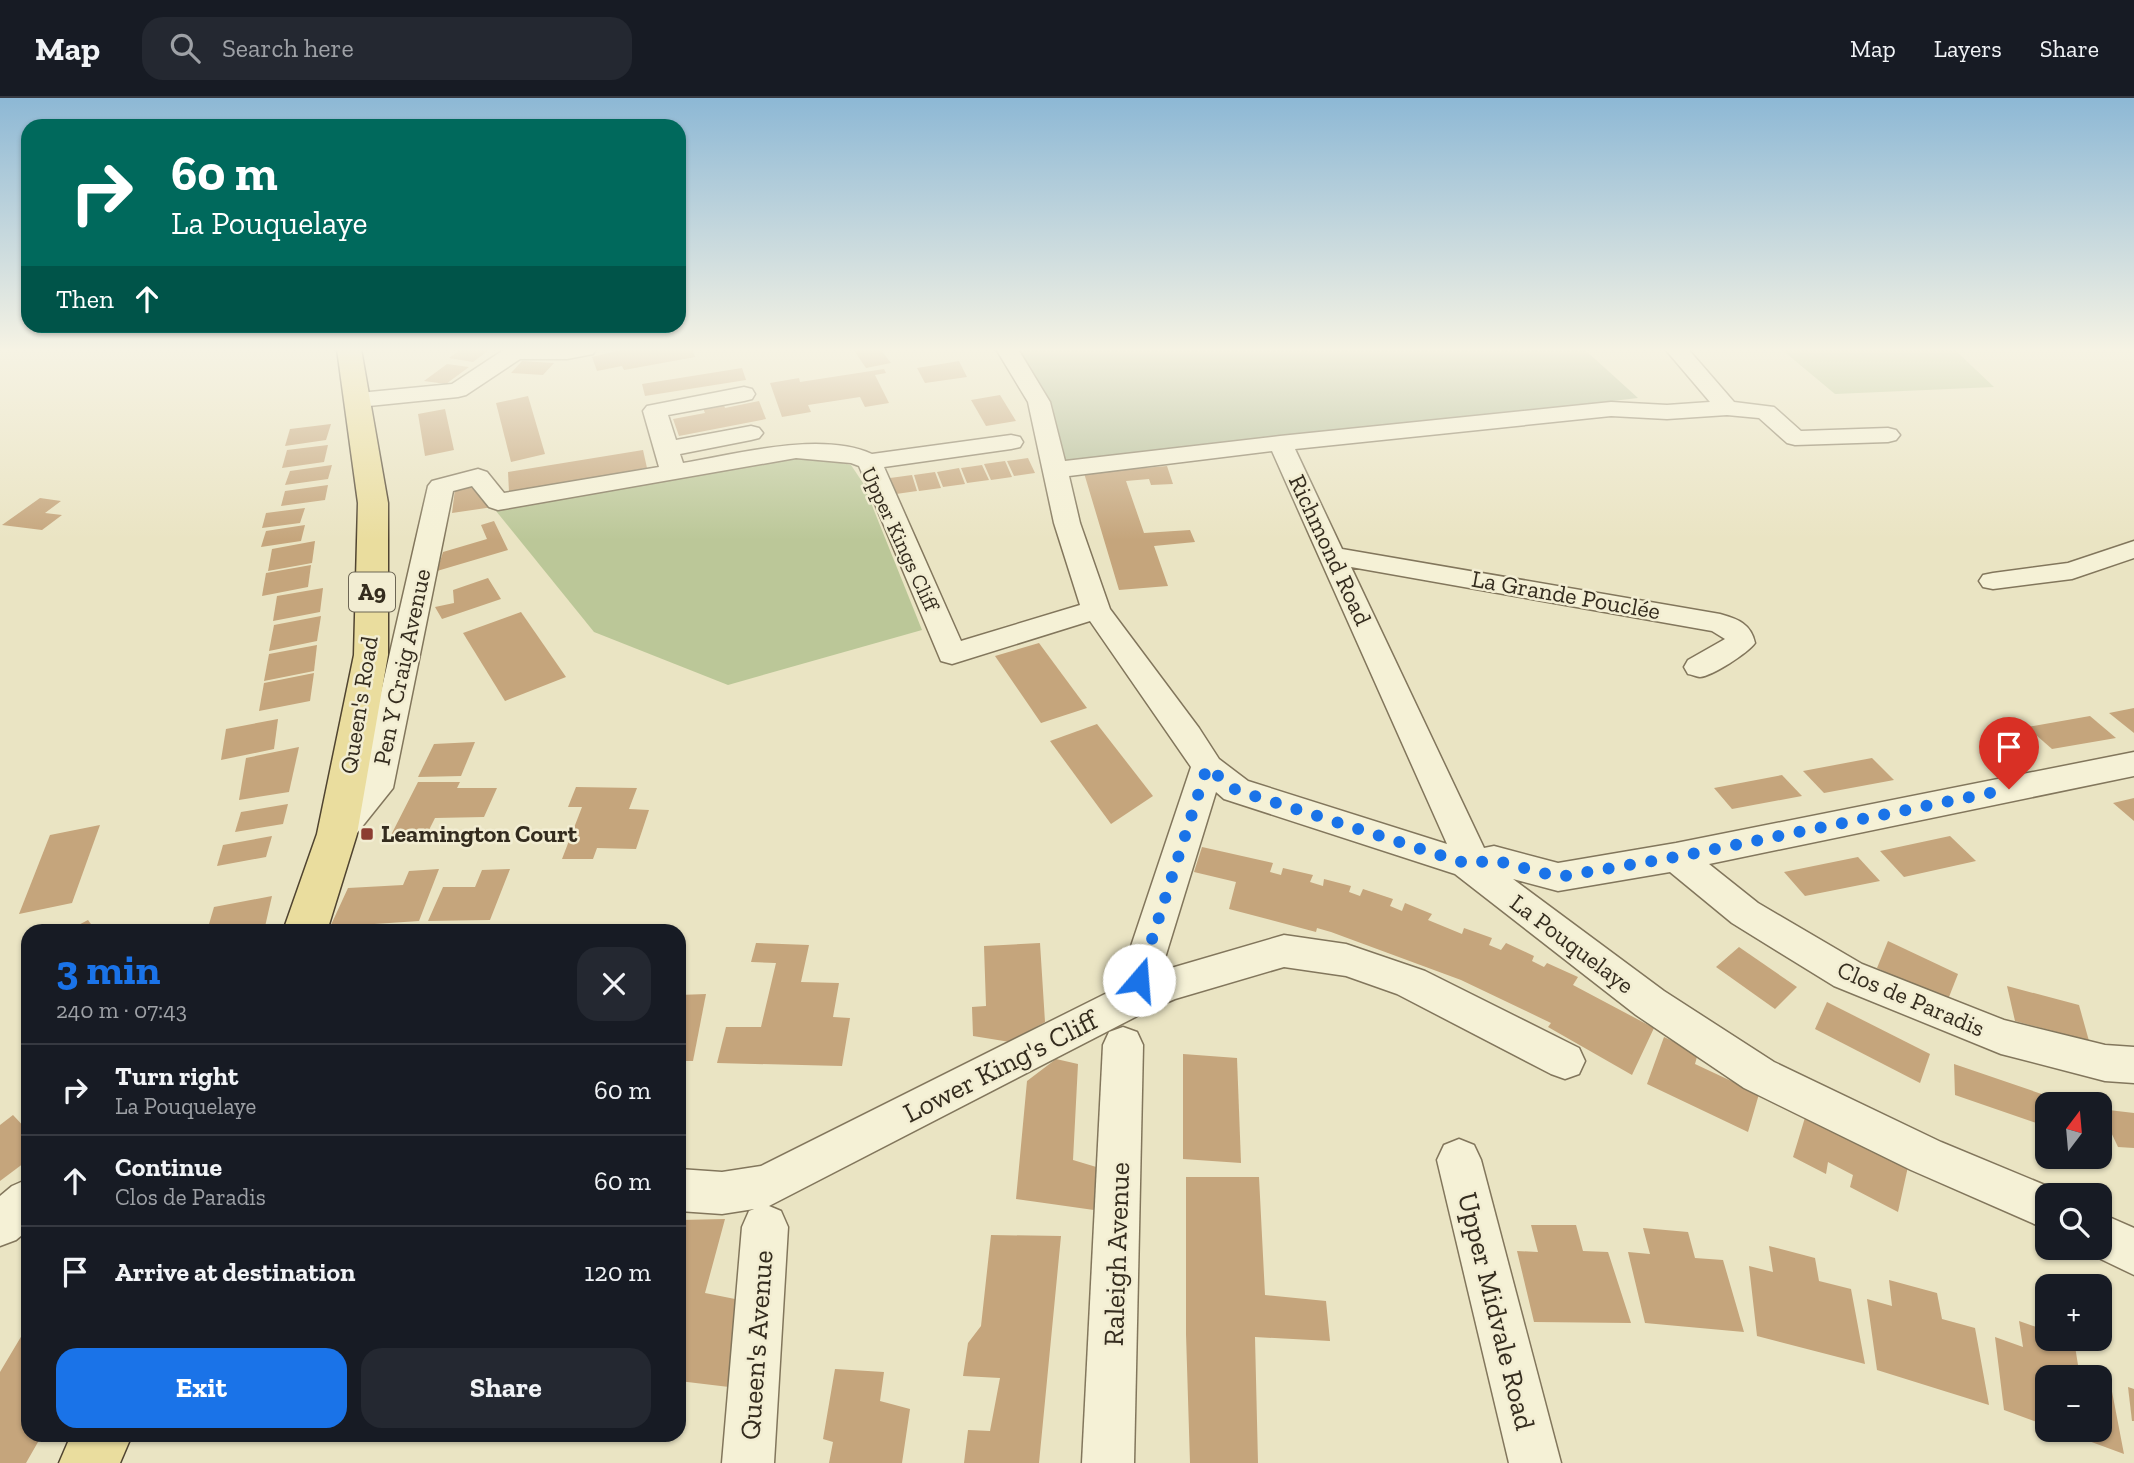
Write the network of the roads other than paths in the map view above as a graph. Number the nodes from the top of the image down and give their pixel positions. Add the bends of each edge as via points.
1 (361, 413) edge
2 (655, 413) edge
3 (1042, 413) edge
4 (1575, 413) edge
5 (1767, 413) edge
6 (751, 433) dead end
7 (1888, 435) dead end
8 (1011, 442) dead end
9 (1280, 443) junction
10 (669, 461) junction
11 (869, 462) junction
12 (1055, 470) junction
13 (441, 486) joint
14 (2134, 549) edge
15 (1334, 556) junction
16 (1993, 581) dead end
17 (1096, 610) junction
18 (1699, 667) dead end
19 (2134, 764) edge
20 (1207, 767) junction
21 (337, 834) junction
22 (1676, 857) junction
23 (1468, 864) junction
24 (306, 924) edge
25 (1242, 936) dead end
26 (1284, 951) junction
27 (1133, 999) junction
28 (1123, 1045) dead end
29 (1565, 1061) dead end
30 (2134, 1065) edge
31 (1459, 1160) dead end
32 (686, 1190) edge
33 (2035, 1202) edge
34 (21, 1207) edge
35 (0, 1224) edge
36 (765, 1227) dead end
37 (2112, 1241) edge
38 (2134, 1252) edge
39 (99, 1442) edge
40 (89, 1463) edge
41 (748, 1463) edge
42 (1108, 1463) edge
43 (1535, 1463) edge

1 - 21 main road, Queen's Road / A9 via 373,503 371,654
2 - 10 street
3 - 12 street, La Pouquelaye
4 - 9 street
5 - 7 street via 1795,438
6 - 10 street
8 - 11 street
9 - 12 street, Richmond Road
9 - 15 street, Richmond Road
10 - 11 street, Upper Kings Cliff via 796,451 856,456
10 - 13 street, Upper Kings Cliff via 498,502 478,477
11 - 17 street, Upper Kings Cliff via 952,654
12 - 17 street, La Pouquelaye
13 - 21 street, Pen Y Craig Avenue via 376,788
14 - 16 street via 2072,571
15 - 18 street, La Grande Pouclée via 1720,622 1738,632 1740,643
15 - 23 street, Richmond Road via 1468,852
17 - 20 street, La Pouquelaye
19 - 22 street
20 - 23 street, La Pouquelaye via 1236,790
20 - 27 street
21 - 24 main road, Queen's Road / A9
22 - 23 street via 1558,877 1494,860
22 - 30 street, Clos de Paradis via 1745,913 1848,975 2001,1037 2105,1063
23 - 33 street, La Pouquelaye via 1650,1003 1759,1075 1926,1156
25 - 26 street
26 - 27 street, Lower King's Cliff
26 - 29 street via 1346,960 1412,982
27 - 32 street, Lower King's Cliff via 766,1186 722,1193
28 - 42 street, Raleigh Avenue
31 - 43 street, Upper Midvale Road
34 - 35 street
36 - 41 street, Queen's Avenue
37 - 38 street
39 - 40 main road

